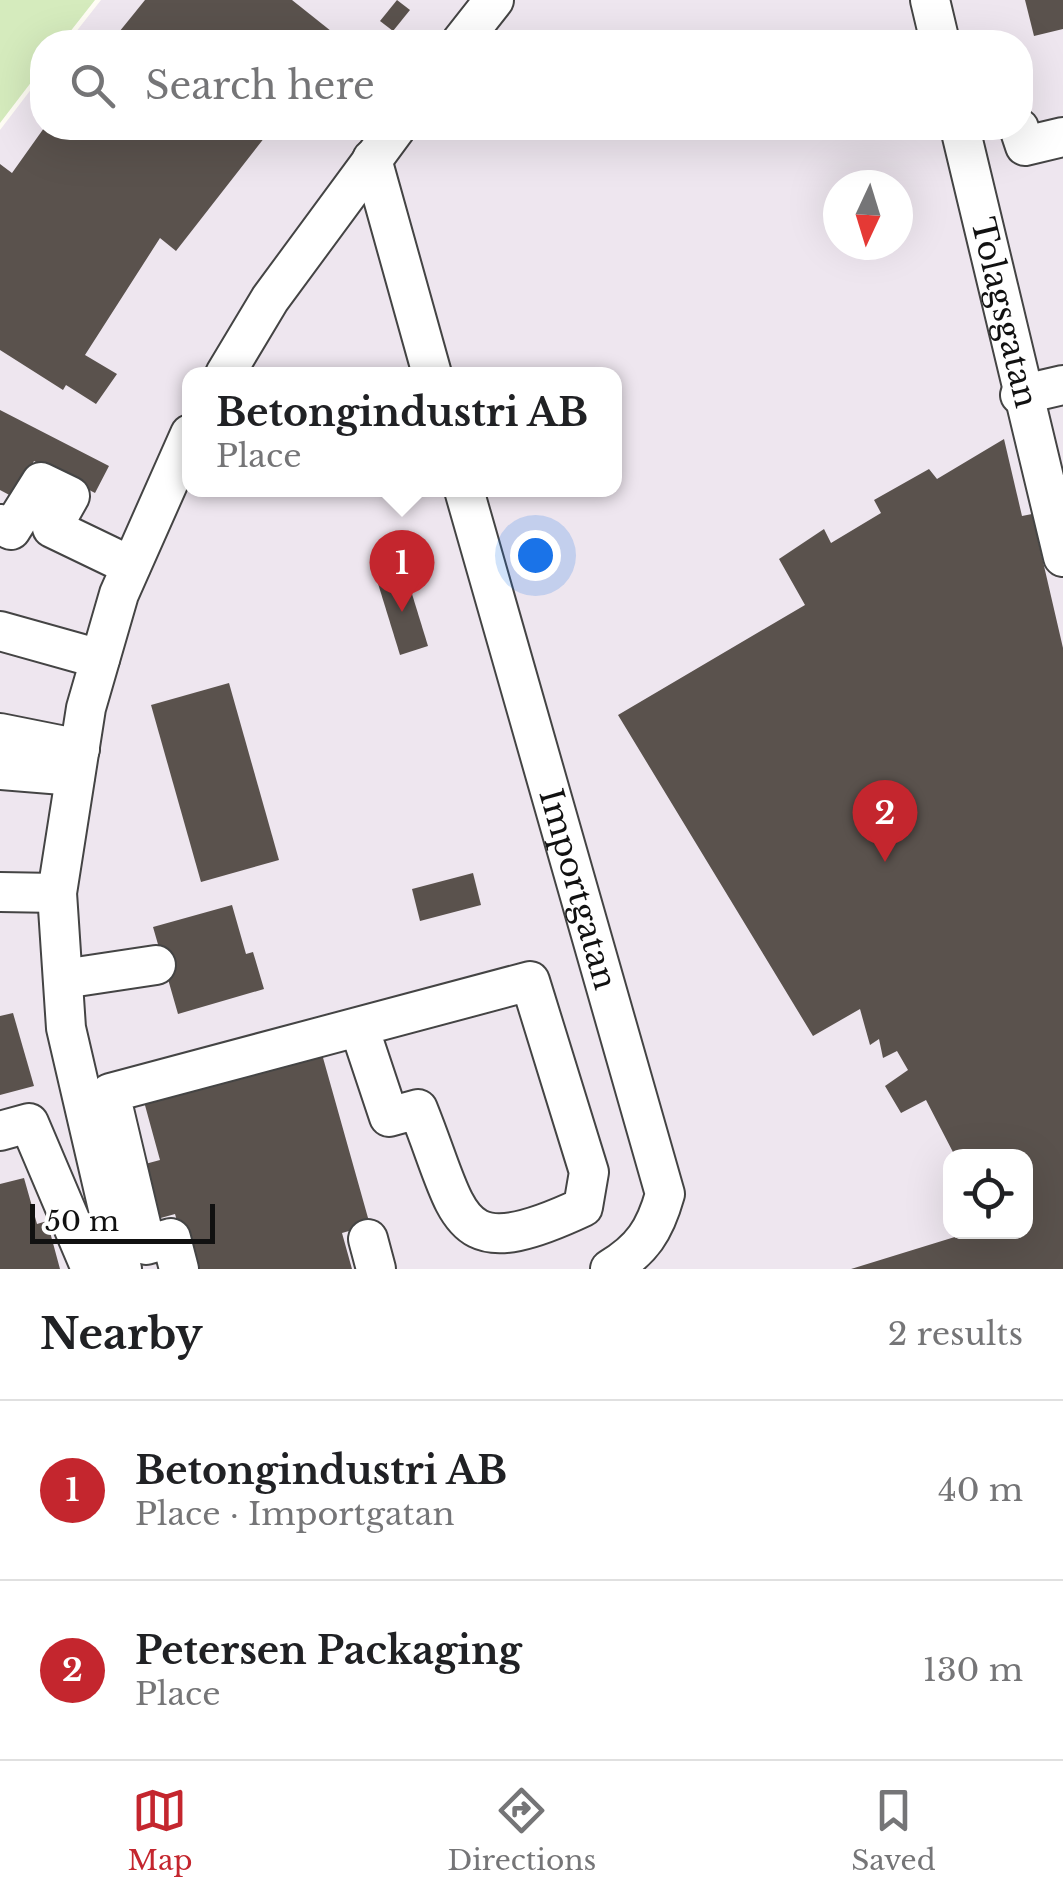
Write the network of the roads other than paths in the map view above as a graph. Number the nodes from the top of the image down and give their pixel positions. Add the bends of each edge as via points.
1 (494, 0) edge
2 (930, 0) edge
3 (471, 30) edge
4 (937, 30) edge
5 (1063, 138) edge
6 (387, 140) edge
7 (963, 140) edge
8 (1023, 140) edge
9 (372, 159) junction
10 (229, 367) edge
11 (430, 367) edge
12 (1063, 385) edge
13 (1022, 394) junction
14 (182, 452) edge
15 (466, 497) edge
16 (0, 524) edge
17 (1063, 557) edge
18 (131, 566) junction
19 (0, 631) edge
20 (100, 659) junction
21 (0, 734) edge
22 (78, 762) junction
23 (0, 770) edge
24 (0, 892) edge
25 (56, 893) junction
26 (156, 965) dead end
27 (63, 980) junction
28 (359, 1026) junction
29 (0, 1131) edge
30 (91, 1269) edge
31 (122, 1269) edge
32 (179, 1269) edge
33 (610, 1269) edge

1 - 3 street
2 - 4 street
5 - 8 street via 1025,146
6 - 9 street
7 - 13 street, Tolagsgatan
9 - 10 street
9 - 11 street
12 - 13 street
13 - 17 street, Tolagsgatan
14 - 18 street
15 - 33 street, Importgatan via 664,1194 656,1225 636,1254
16 - 18 street via 11,530 41,482 70,496 52,528
18 - 20 street
19 - 20 street
20 - 22 street
21 - 22 street
22 - 23 street
22 - 25 street
24 - 25 street
25 - 27 street
26 - 27 street
27 - 31 street via 66,1028
28 - 28 street via 530,981 589,1172 583,1207 533,1231 490,1237 464,1221 418,1109 390,1118
28 - 32 street via 110,1092 146,1245 171,1238
29 - 30 street via 30,1123

